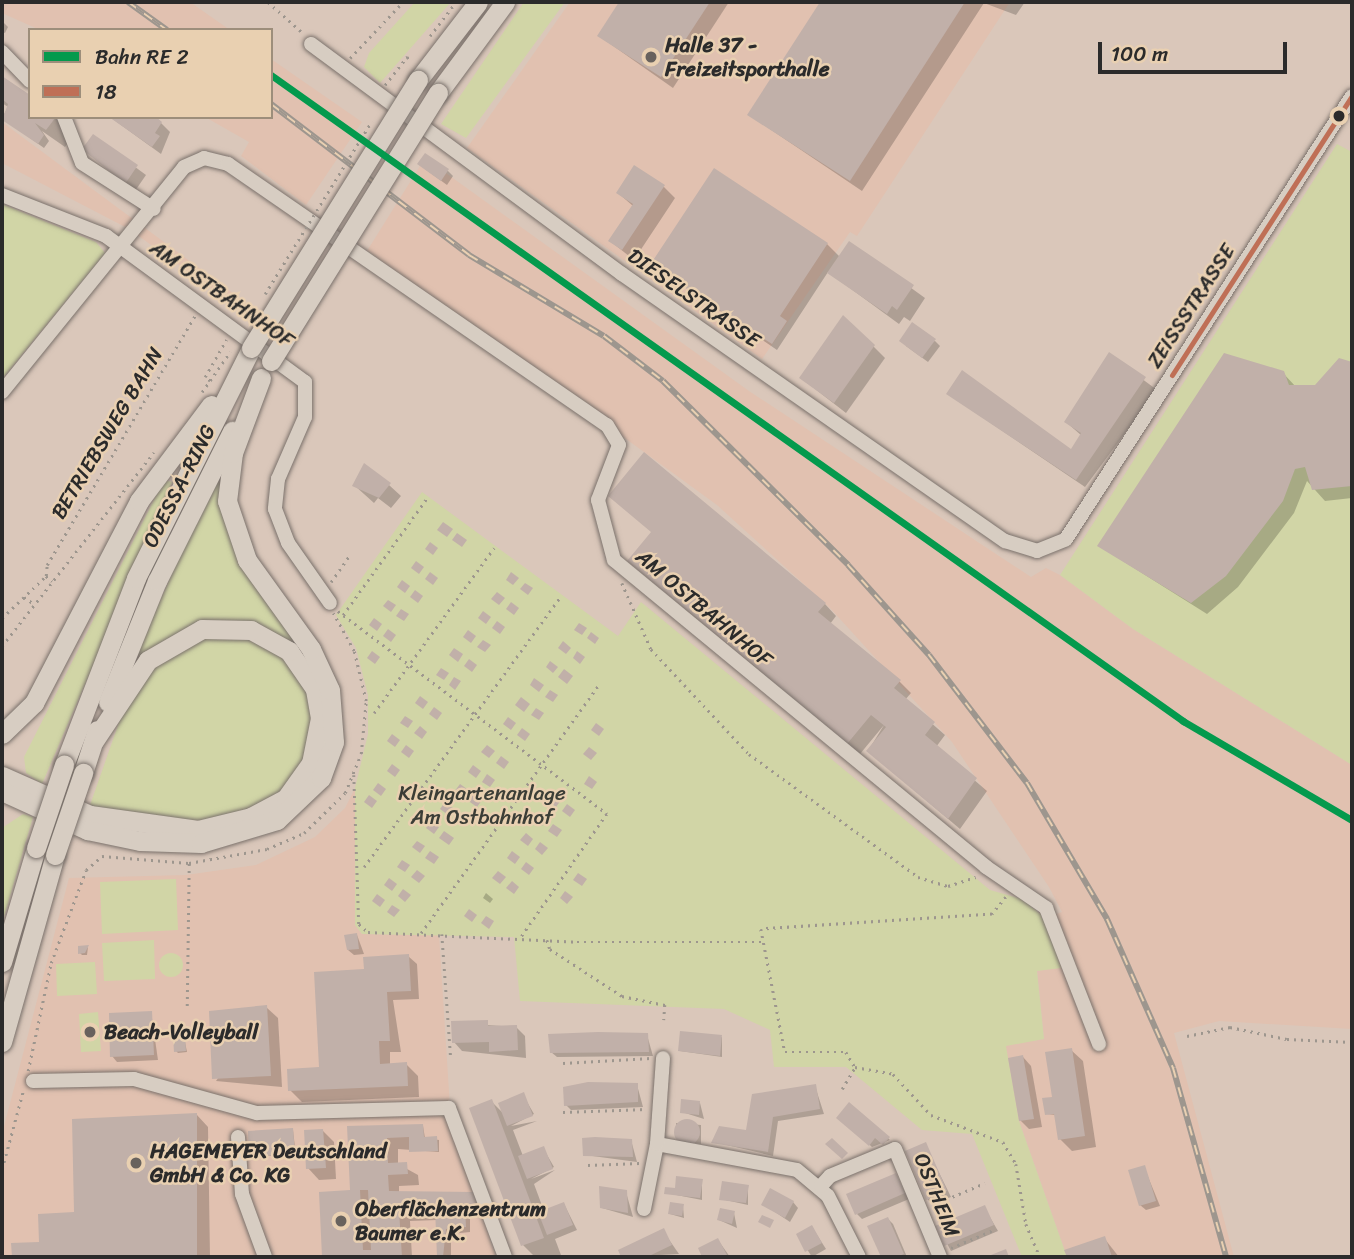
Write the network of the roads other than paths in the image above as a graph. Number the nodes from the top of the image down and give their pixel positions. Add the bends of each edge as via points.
1 (478, 2) edge
2 (505, 2) edge
3 (311, 44) road end
4 (2, 52) edge
5 (28, 79) edge
6 (1352, 96) edge
7 (65, 119) edge
8 (2, 195) edge
9 (154, 209) junction
10 (121, 247) junction
11 (240, 368) junction
12 (266, 370) junction
13 (2, 392) edge
14 (1066, 539) joint
15 (327, 598) road end
16 (2, 734) edge
17 (94, 741) junction
18 (2, 776) edge
19 (2, 791) edge
20 (2, 962) edge
21 (2, 1042) edge
22 (1099, 1044) dead end
23 (663, 1058) road end
24 (28, 1081) road end
25 (238, 1137) dead end
26 (657, 1144) junction
27 (821, 1186) junction
28 (644, 1209) dead end
29 (939, 1255) edge
30 (265, 1257) edge
31 (505, 1257) edge
32 (859, 1257) edge

1 - 11 highway, ODESSA-RING, bridge via 411,76 242,347
2 - 12 highway, ODESSA-RING, bridge via 438,93
3 - 14 street, DIESELSTRASSE via 376,97 1005,541 1037,551
4 - 5 street
6 - 14 street, ZEISSSTRASSE
7 - 9 street via 82,163
8 - 10 street, AM OSTBAHNHOF
9 - 10 street, AM OSTBAHNHOF
9 - 22 street, AM OSTBAHNHOF via 193,160 228,164 607,425 619,446 598,500 614,560 986,867 1014,883 1058,925
10 - 13 street, AM OSTBAHNHOF
10 - 15 street, AM OSTBAHNHOF via 305,382 305,417 278,479 275,509 288,543
11 - 16 highway via 153,480 34,704
11 - 20 highway, ODESSA-RING, bridge via 136,578 64,765
12 - 17 highway, ODESSA-RING via 157,581
12 - 19 highway via 233,453 227,501 238,543 311,649 330,690 334,741 321,778 277,820 201,843 139,841 87,830
17 - 18 highway via 148,660 202,629 251,630 289,651 315,689 320,719 311,763 286,798 251,817 198,830 90,815
17 - 21 highway, ODESSA-RING, bridge via 55,855
23 - 26 street
24 - 31 street via 134,1079 257,1113 449,1108
25 - 30 street via 242,1194
26 - 27 street via 780,1164
26 - 28 street
27 - 29 street, OSTHEIM via 830,1176 895,1149
27 - 32 street

